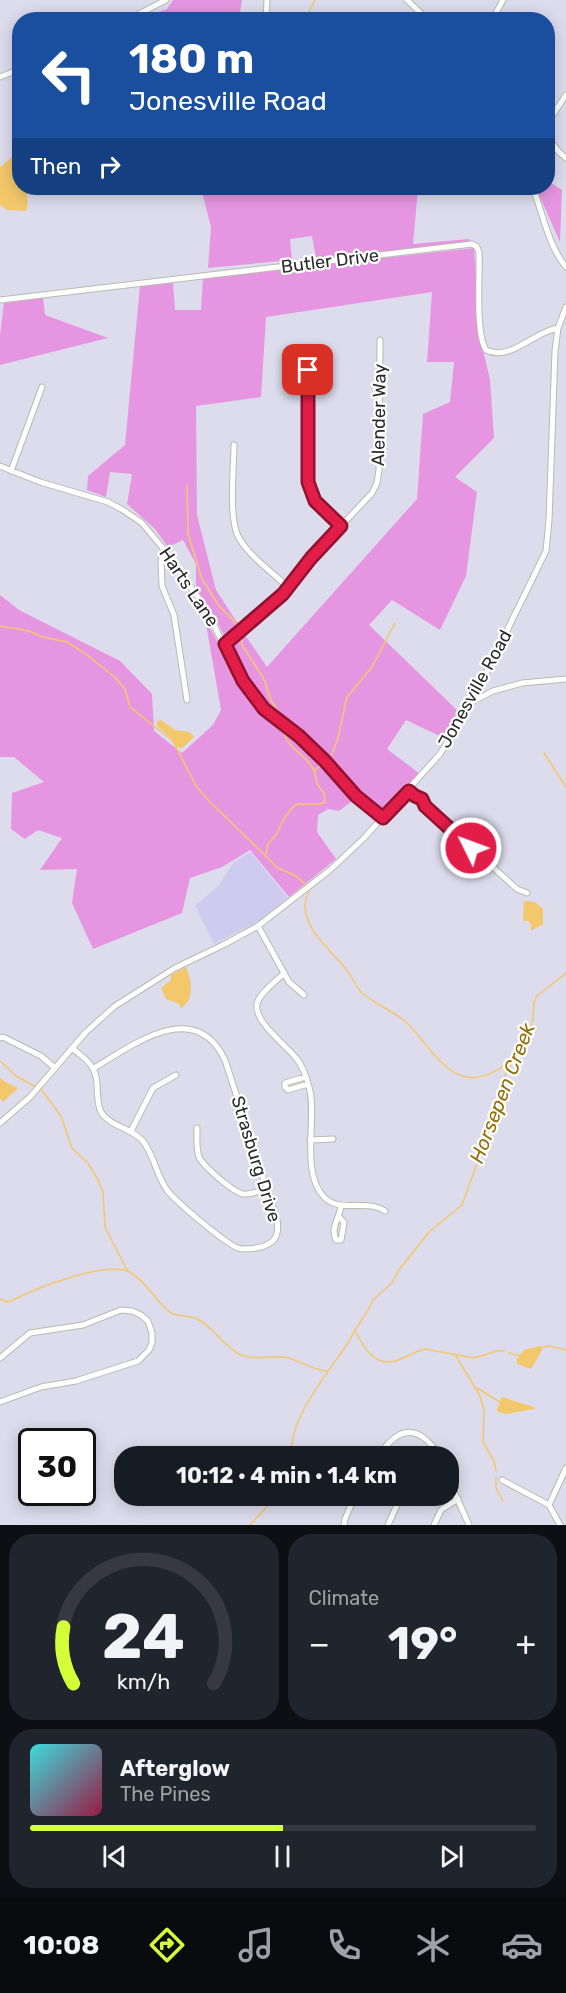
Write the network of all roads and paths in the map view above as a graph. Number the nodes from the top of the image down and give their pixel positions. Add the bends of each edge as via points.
1 (166, 0) edge
2 (407, 0) edge
3 (143, 12) edge
4 (420, 12) edge
5 (566, 95) edge
6 (555, 112) edge
7 (555, 146) edge
8 (566, 158) edge
9 (535, 195) edge
10 (566, 267) edge
11 (0, 300) edge
12 (566, 307) edge
13 (558, 328) junction
14 (380, 340) dead end
15 (308, 348) dead end
16 (42, 387) dead end
17 (234, 445) dead end
18 (0, 466) edge
19 (10, 471) junction
20 (341, 526) junction
21 (166, 551) junction
22 (288, 587) junction
23 (225, 644) junction
24 (566, 679) edge
25 (187, 700) dead end
26 (472, 702) junction
27 (409, 791) junction
28 (383, 818) junction
29 (527, 893) dead end
30 (258, 926) junction
31 (284, 973) junction
32 (304, 995) dead end
33 (0, 1038) edge
34 (72, 1048) junction
35 (56, 1068) junction
36 (94, 1068) junction
37 (176, 1075) dead end
38 (305, 1077) junction
39 (308, 1084) junction
40 (0, 1123) edge
41 (197, 1128) dead end
42 (130, 1131) junction
43 (333, 1139) dead end
44 (310, 1140) junction
45 (266, 1189) junction
46 (341, 1205) junction
47 (386, 1211) dead end
48 (340, 1218) dead end
49 (0, 1358) edge
50 (0, 1402) edge
51 (387, 1446) edge
52 (432, 1446) edge
53 (566, 1468) edge
54 (502, 1480) dead end
55 (459, 1501) edge
56 (549, 1504) junction
57 (351, 1506) edge
58 (397, 1506) edge
59 (447, 1506) edge
60 (344, 1525) edge
61 (388, 1525) edge
62 (434, 1525) edge
63 (469, 1525) edge
64 (560, 1525) edge

1 - 3 street
2 - 4 street
5 - 6 street
7 - 8 street
9 - 10 street via 557,255
11 - 13 street, Butler Drive via 472,244 480,253 480,317 486,350 511,349
12 - 13 street, Jonesville Road
13 - 26 street, Jonesville Road via 546,551
14 - 20 street, Alender Way via 378,479 372,493
15 - 20 street via 308,482 315,501
16 - 19 street
17 - 22 street via 236,531 244,546
18 - 19 street, Harts Lane
19 - 21 street, Harts Lane via 117,506 142,524
20 - 22 street, Alender Way
21 - 23 street, Harts Lane via 205,606
21 - 25 street via 161,560 162,586 174,615
22 - 23 street, Alender Way
23 - 28 street, Harts Lane via 243,681 264,709 299,736 356,796
24 - 26 street via 512,685
26 - 27 street, Jonesville Road via 440,754
27 - 28 street, Jonesville Road
27 - 29 street via 517,889
28 - 30 street, Jonesville Road via 348,855
30 - 31 street
30 - 34 street, Jonesville Road via 136,991 97,1021
31 - 32 street
31 - 38 street via 260,998 258,1015 297,1059
33 - 35 street via 41,1056
34 - 35 street, Jonesville Road
34 - 36 street
35 - 40 street, Jonesville Road
36 - 42 street, Strasburg Drive via 101,1111 110,1121
36 - 45 street, Strasburg Drive via 171,1028 189,1029 210,1038 225,1059
37 - 42 street via 153,1088
38 - 39 street
38 - 39 street via 285,1086 288,1090
39 - 44 street
41 - 45 street via 202,1163 242,1194
42 - 45 street, Strasburg Drive via 145,1144 168,1192 235,1248 266,1246 276,1237 278,1229
43 - 44 street
44 - 46 street via 318,1188 324,1197
46 - 47 street via 380,1207
46 - 48 street
49 - 50 street via 30,1333 83,1325 121,1311 141,1315 152,1333 149,1350 138,1361
51 - 52 street via 396,1436 408,1432
53 - 56 street
54 - 56 street
55 - 63 street
56 - 64 street
57 - 60 street
58 - 61 street
59 - 62 street

